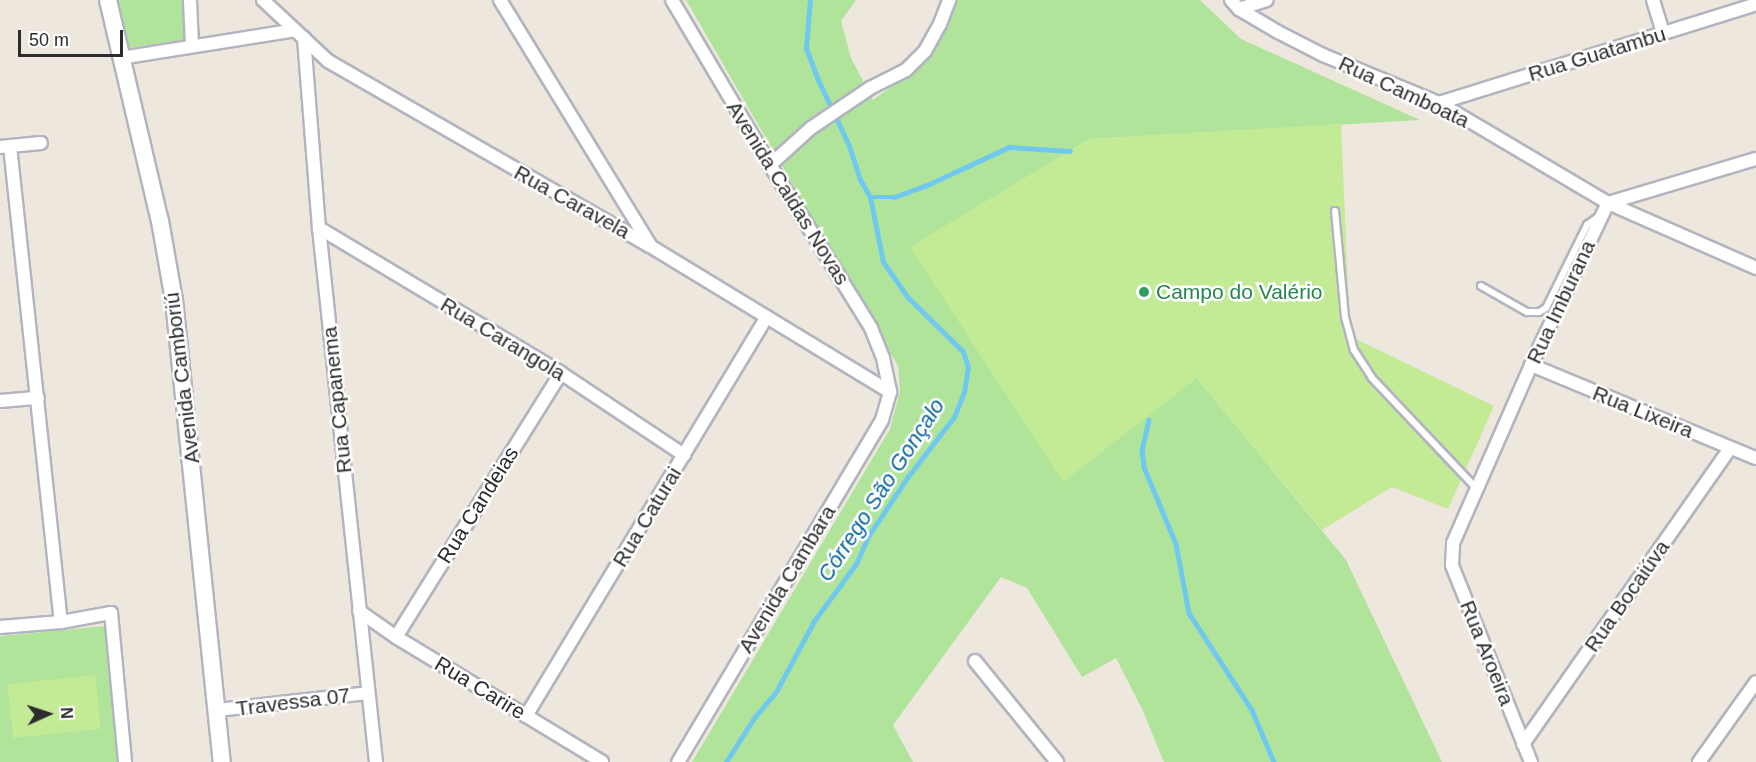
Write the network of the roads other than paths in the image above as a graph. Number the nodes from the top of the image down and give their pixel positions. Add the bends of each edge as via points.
1 (108, 0) edge
2 (190, 0) edge
3 (263, 0) edge
4 (500, 0) edge
5 (672, 0) edge
6 (949, 0) edge
7 (1267, 0) edge
8 (1653, 0) edge
9 (1235, 4) edge
10 (1756, 4) edge
11 (1664, 33) junction
12 (299, 34) junction
13 (192, 46) junction
14 (121, 58) junction
15 (1439, 103) junction
16 (41, 142) dead end
17 (5, 146) edge
18 (1756, 159) edge
19 (770, 165) junction
20 (1608, 203) junction
21 (1335, 212) dead end
22 (1601, 217) junction
23 (319, 228) junction
24 (650, 246) junction
25 (1756, 268) edge
26 (1481, 286) dead end
27 (767, 317) junction
28 (1531, 365) junction
29 (561, 374) junction
30 (890, 392) junction
31 (38, 398) junction
32 (0, 401) edge
33 (1730, 448) junction
34 (684, 455) junction
35 (1756, 458) edge
36 (1477, 489) junction
37 (1453, 543) joint
38 (359, 611) junction
39 (61, 622) junction
40 (0, 627) edge
41 (396, 637) junction
42 (975, 661) dead end
43 (1756, 682) edge
44 (368, 693) junction
45 (217, 710) junction
46 (526, 716) junction
47 (1523, 744) junction
48 (126, 762) edge
49 (222, 762) edge
50 (376, 762) edge
51 (602, 762) edge
52 (678, 762) edge
53 (1057, 762) edge
54 (1531, 762) edge
55 (1699, 762) edge

1 - 14 street, Avenida Camboriú
2 - 13 street
3 - 12 street, Rua Caravela
4 - 24 street
5 - 19 street, Avenida Caldas Novas
6 - 19 street via 925,51 906,70 870,88 811,128
7 - 9 street
8 - 11 street
9 - 15 street, Rua Camboata via 1323,55
10 - 11 street, Rua Guatambu
11 - 15 street, Rua Guatambu
12 - 13 street
12 - 23 street, Rua Capanema
12 - 24 street, Rua Caravela via 328,61
13 - 14 street
14 - 45 street, Avenida Camboriú via 160,221 174,300
15 - 20 street, Rua Camboata
16 - 17 street
17 - 31 street
18 - 20 street
19 - 30 street, Avenida Caldas Novas via 871,328
20 - 22 street, Rua Imburana
20 - 25 street, Rua Camboata
21 - 36 lane via 1345,317 1354,350 1372,378
22 - 26 lane via 1587,225 1546,308 1527,312
22 - 28 street, Rua Imburana
23 - 29 street, Rua Carangola
23 - 38 street, Rua Capanema
24 - 27 street, Rua Caravela
27 - 30 street, Rua Caravela
27 - 34 street, Rua Caturai
28 - 33 street, Rua Lixeira
28 - 36 street, Rua Imburana
29 - 34 street, Rua Carangola
29 - 41 street, Rua Candeias
30 - 52 street, Avenida Cambara via 882,420
31 - 32 street
31 - 39 street
33 - 35 street, Rua Lixeira
33 - 47 street, Rua Bocaiúva
34 - 46 street, Rua Caturai
36 - 37 street, Rua Imburana
37 - 47 street, Rua Aroeira via 1452,566
38 - 41 street, Rua Carire
38 - 44 street, Rua Capanema
39 - 40 street
39 - 48 street via 111,613
41 - 46 street, Rua Carire
42 - 53 street
43 - 55 street
44 - 45 street, Travessa 07
44 - 50 street, Rua Capanema
45 - 49 street, Avenida Camboriú
46 - 51 street, Rua Carire
47 - 54 street, Rua Aroeira

